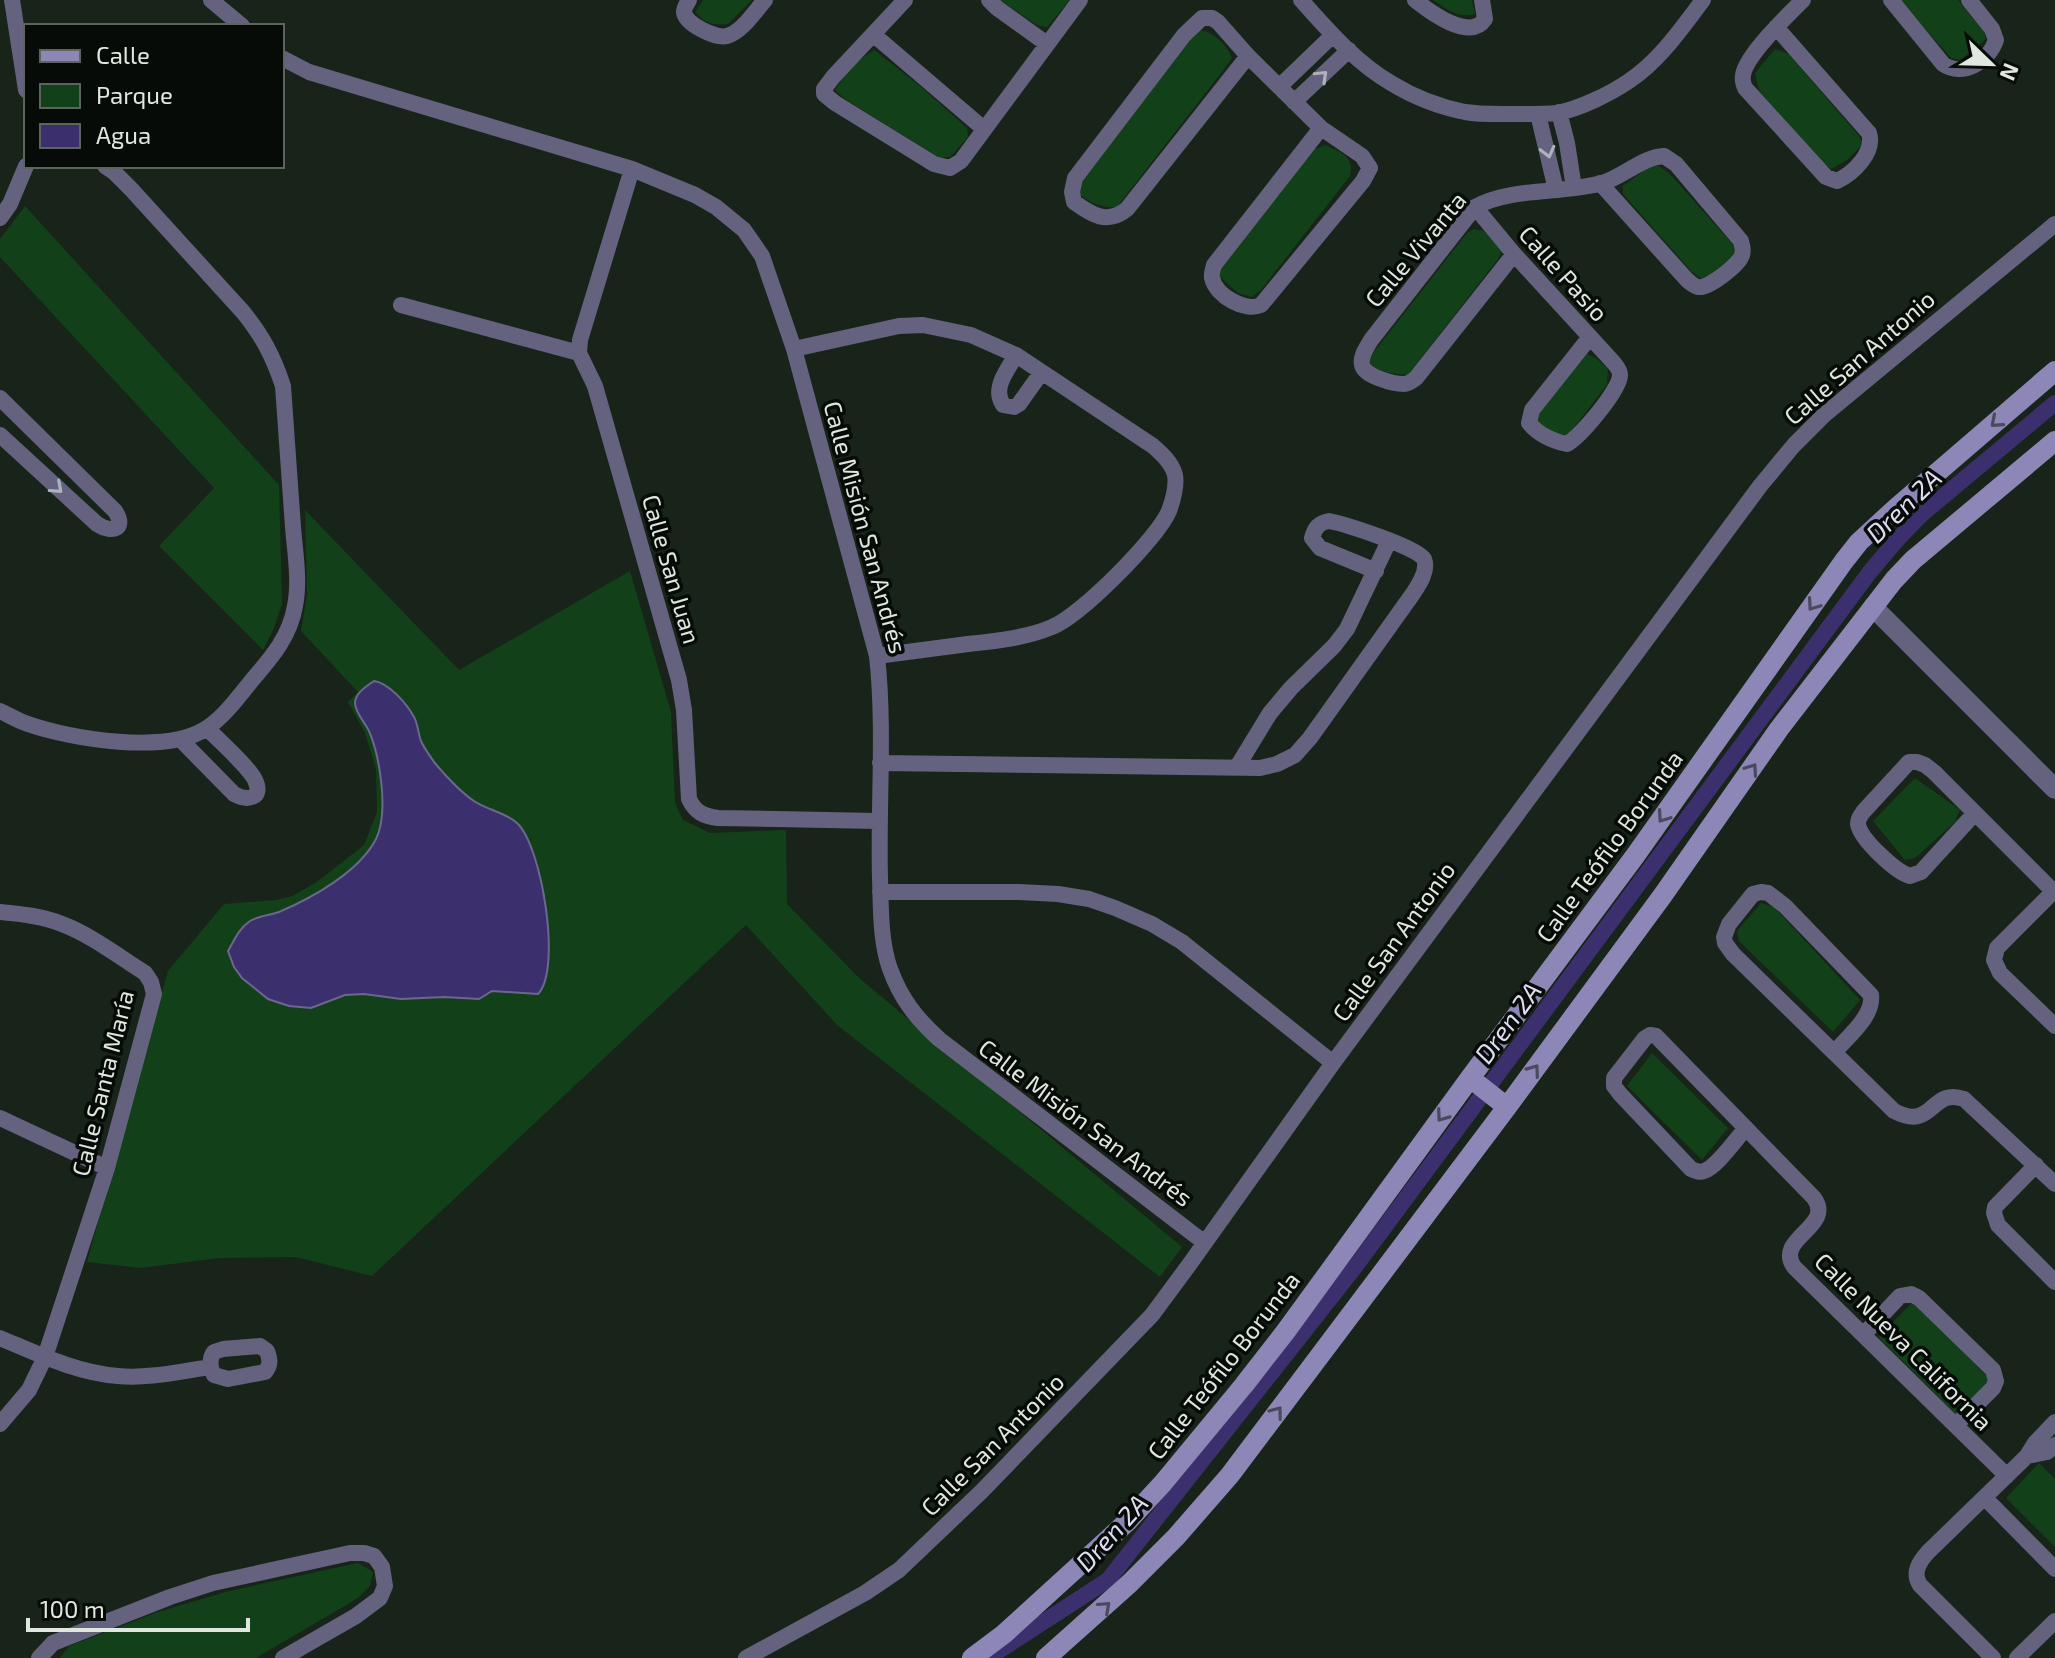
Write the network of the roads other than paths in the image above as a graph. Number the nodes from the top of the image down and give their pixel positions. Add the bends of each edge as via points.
1 (12, 0) edge
2 (211, 0) edge
3 (689, 0) edge
4 (765, 0) edge
5 (905, 0) edge
6 (989, 0) edge
7 (1080, 0) edge
8 (1301, 0) edge
9 (1415, 0) edge
10 (1482, 0) edge
11 (1703, 0) edge
12 (1803, 0) edge
13 (1891, 0) edge
14 (1969, 0) edge
15 (240, 24) edge
16 (1776, 27) junction
17 (874, 35) junction
18 (1333, 35) junction
19 (1047, 44) junction
20 (1349, 50) junction
21 (1248, 56) junction
22 (284, 59) edge
23 (24, 77) edge
24 (1279, 87) junction
25 (1294, 102) junction
26 (1559, 112) junction
27 (1538, 114) junction
28 (1321, 128) junction
29 (984, 129) junction
30 (25, 168) edge
31 (108, 168) edge
32 (632, 169) junction
33 (1600, 183) junction
34 (1574, 188) junction
35 (1556, 190) junction
36 (1475, 207) junction
37 (0, 218) edge
38 (2055, 224) edge
39 (1514, 254) junction
40 (401, 305) dead end
41 (1590, 337) junction
42 (794, 349) junction
43 (579, 353) junction
44 (1016, 355) junction
45 (2055, 371) edge
46 (1041, 373) junction
47 (0, 398) edge
48 (0, 435) edge
49 (40, 437) junction
50 (2055, 441) edge
51 (23, 457) junction
52 (1389, 541) junction
53 (1376, 571) junction
54 (1873, 607) junction
55 (877, 656) junction
56 (0, 711) edge
57 (207, 728) junction
58 (181, 740) junction
59 (880, 763) junction
60 (1237, 767) junction
61 (2055, 789) edge
62 (1975, 813) junction
63 (878, 821) junction
64 (880, 892) junction
65 (2054, 892) edge
66 (0, 912) edge
67 (2055, 1026) edge
68 (1835, 1052) junction
69 (1333, 1063) junction
70 (1486, 1091) junction
71 (0, 1118) edge
72 (1746, 1128) junction
73 (2036, 1165) junction
74 (107, 1168) junction
75 (2055, 1184) edge
76 (1205, 1243) junction
77 (2055, 1282) edge
78 (1864, 1334) junction
79 (0, 1338) edge
80 (45, 1357) junction
81 (211, 1367) dead end
82 (2055, 1422) edge
83 (0, 1424) edge
84 (1956, 1425) junction
85 (2044, 1451) edge
86 (2007, 1476) junction
87 (1985, 1498) junction
88 (2055, 1569) edge
89 (2055, 1621) edge
90 (39, 1658) edge
91 (283, 1658) edge
92 (746, 1658) edge
93 (972, 1658) edge
94 (1046, 1658) edge
95 (1993, 1658) edge
96 (2017, 1658) edge

1 - 23 street
2 - 15 street
3 - 4 street via 684,14 688,20 722,37 738,30
5 - 17 street
6 - 19 street
7 - 19 street
8 - 18 street
9 - 10 street via 1473,29 1485,19
11 - 26 street via 1669,45 1629,81
12 - 16 street
13 - 14 street via 1943,64 1961,70 1989,53 1996,40
16 - 16 street via 1869,133 1869,153 1837,181 1826,177 1745,88 1743,75 1750,60
17 - 29 street
17 - 29 street via 828,83 828,98 944,167 961,161
18 - 20 street
18 - 24 street
19 - 29 street
25 -> 20 street
20 - 27 street via 1389,83 1439,104 1465,112
21 - 21 street via 1127,209 1107,218 1074,202 1075,178 1194,24 1212,18
21 - 24 street
22 - 32 street, Calle Misión San Andrés via 309,72
24 - 25 street
25 - 28 street
26 - 27 street
26 - 34 street
27 -> 35 street
28 - 28 street via 1214,265 1216,287 1242,306 1261,305 1368,173 1362,156
30 - 37 street
31 - 57 street via 260,333 283,386 296,604 275,653
32 - 42 street, Calle Misión San Andrés via 695,195 744,230 762,256
32 - 43 street
33 - 33 street, Calle Vivanta via 1695,286 1707,286 1738,263 1741,241 1664,156
33 - 34 street, Calle Vivanta
34 - 35 street, Calle Vivanta
35 - 36 street, Calle Vivanta
36 - 39 street, Calle Pasio
36 - 39 street, Calle Vivanta via 1371,340 1361,364 1369,374 1410,382
38 - 69 street, Calle San Antonio via 1833,406 1794,445
39 - 41 street, Calle Pasio
40 - 43 street
41 - 41 street, Calle Pasio via 1532,410 1529,423 1554,441 1572,442 1616,389 1619,370
42 - 44 street via 923,325 971,335
42 - 55 street, Calle Misión San Andrés
43 - 63 street, Calle San Juan via 595,386 679,680 694,810 718,818
44 - 46 street
44 - 46 street via 997,390 1003,405 1019,404
45 -> 70 main road, Calle Teófilo Borunda via 1859,542 1635,856
46 - 55 street via 1161,454 1175,475 1168,513 1101,591 1054,626 999,641
47 - 49 street
48 - 51 street
49 - 51 street
51 -> 49 street via 97,524 109,530 119,525 115,511
50 - 54 main road, Calle Teófilo Borunda via 1913,560
52 - 53 street
52 - 53 street via 1329,521 1315,529 1312,538 1320,548
52 - 60 street via 1425,561 1412,595 1295,755 1260,768
53 - 60 street via 1347,629 1277,705
54 - 61 street
70 -> 54 main road, Calle Teófilo Borunda via 1663,895 1779,729
55 - 59 street, Calle Misión San Andrés
56 - 58 street via 27,724 120,742
57 - 58 street
57 - 58 street via 253,776 258,788 253,797 234,794
59 - 60 street
59 - 63 street, Calle Misión San Andrés
62 - 62 street via 1925,765 1909,762 1858,820 1865,839 1910,876 1921,872
62 - 65 street
63 - 64 street, Calle Misión San Andrés
64 - 69 street via 1058,894 1115,908 1182,942
64 - 76 street, Calle Misión San Andrés via 889,968 917,1019
65 - 67 street via 1997,948 1994,960 2000,973
66 - 74 street, Calle Santa María via 64,924 145,973 151,982 154,994
68 - 68 street via 1725,943 1725,930 1753,894 1768,893 1785,906 1871,995 1868,1013
68 - 73 street via 1904,1116 1924,1114 1945,1097 1969,1101
69 - 76 street, Calle San Antonio
70 -> 93 main road, Calle Teófilo Borunda via 1163,1483 1096,1552
94 -> 70 main road, Calle Teófilo Borunda via 1130,1583 1221,1486
71 - 74 street
72 - 72 street via 1656,1036 1645,1038 1614,1078 1620,1094 1698,1172 1712,1166
72 - 78 street, Calle Nueva California via 1819,1204 1815,1222 1791,1247 1790,1262
73 - 75 street
73 - 77 street via 1994,1213 1998,1225
74 - 80 street, Calle Santa María
76 - 92 street, Calle San Antonio via 1152,1315 899,1570
78 - 84 street, Calle Nueva California
78 - 84 street via 1900,1296 1914,1295 1993,1370 1993,1388
79 - 80 street
80 - 81 street via 120,1376
80 - 83 street, Calle Santa María via 29,1390
82 - 85 street
84 - 86 street, Calle Nueva California
85 - 86 street
86 - 87 street
87 - 88 street
87 - 95 street via 1921,1560 1916,1579
89 - 96 street
90 - 91 street via 53,1643 213,1583 350,1553 374,1556 385,1586 380,1598

